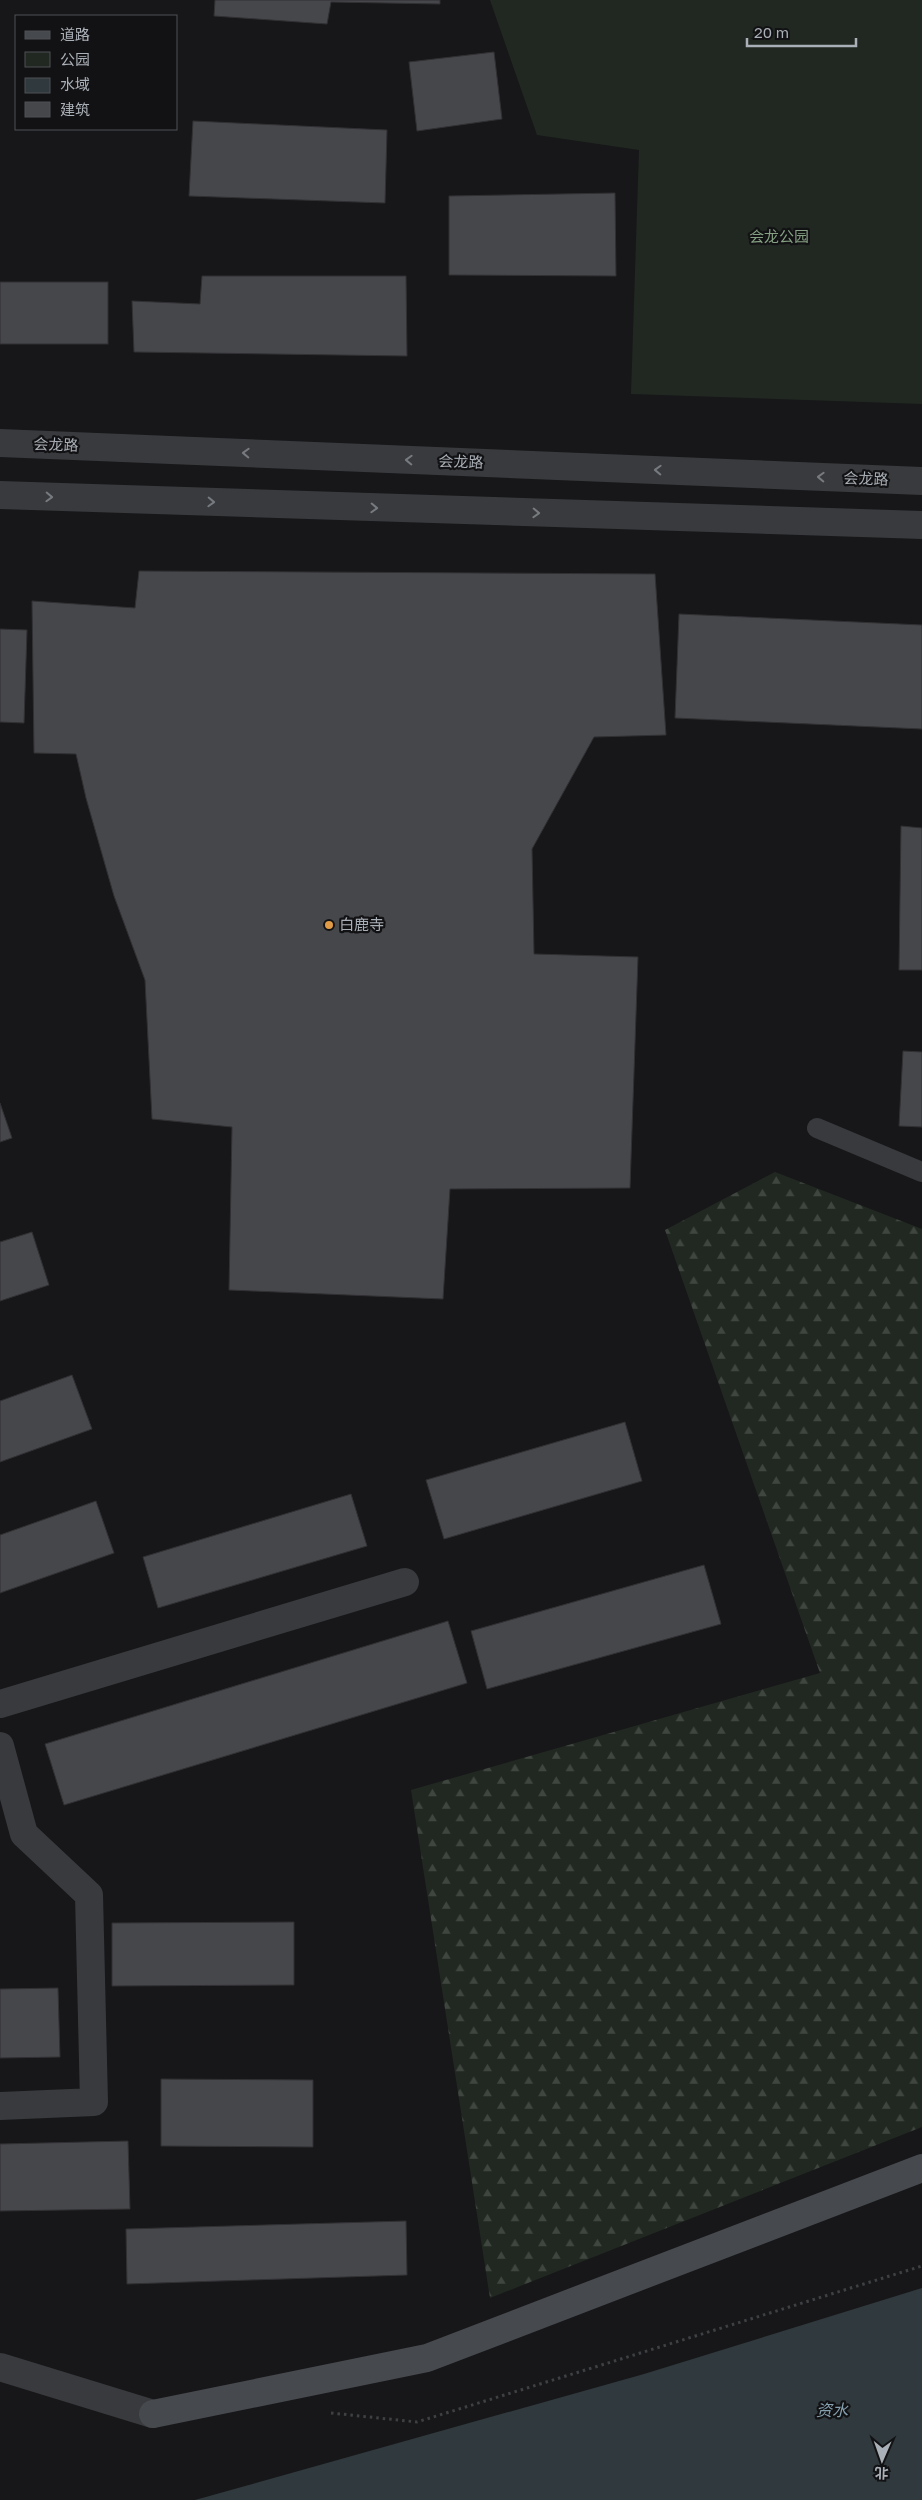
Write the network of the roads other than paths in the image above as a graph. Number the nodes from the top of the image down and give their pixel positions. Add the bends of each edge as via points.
1 (0, 442) edge
2 (922, 481) edge
3 (0, 496) edge
4 (922, 526) edge
5 (817, 1128) dead end
6 (922, 1172) edge
7 (405, 1582) dead end
8 (0, 1704) edge
9 (0, 1746) edge
10 (0, 2106) edge
11 (922, 2168) edge
12 (0, 2367) edge
13 (153, 2414) joint

2 -> 1 street, 会龙路
3 -> 4 street
5 - 6 lane
7 - 8 street
9 - 10 street via 24,1834 89,1895 94,2102
11 - 13 main road via 427,2358
12 - 13 street

